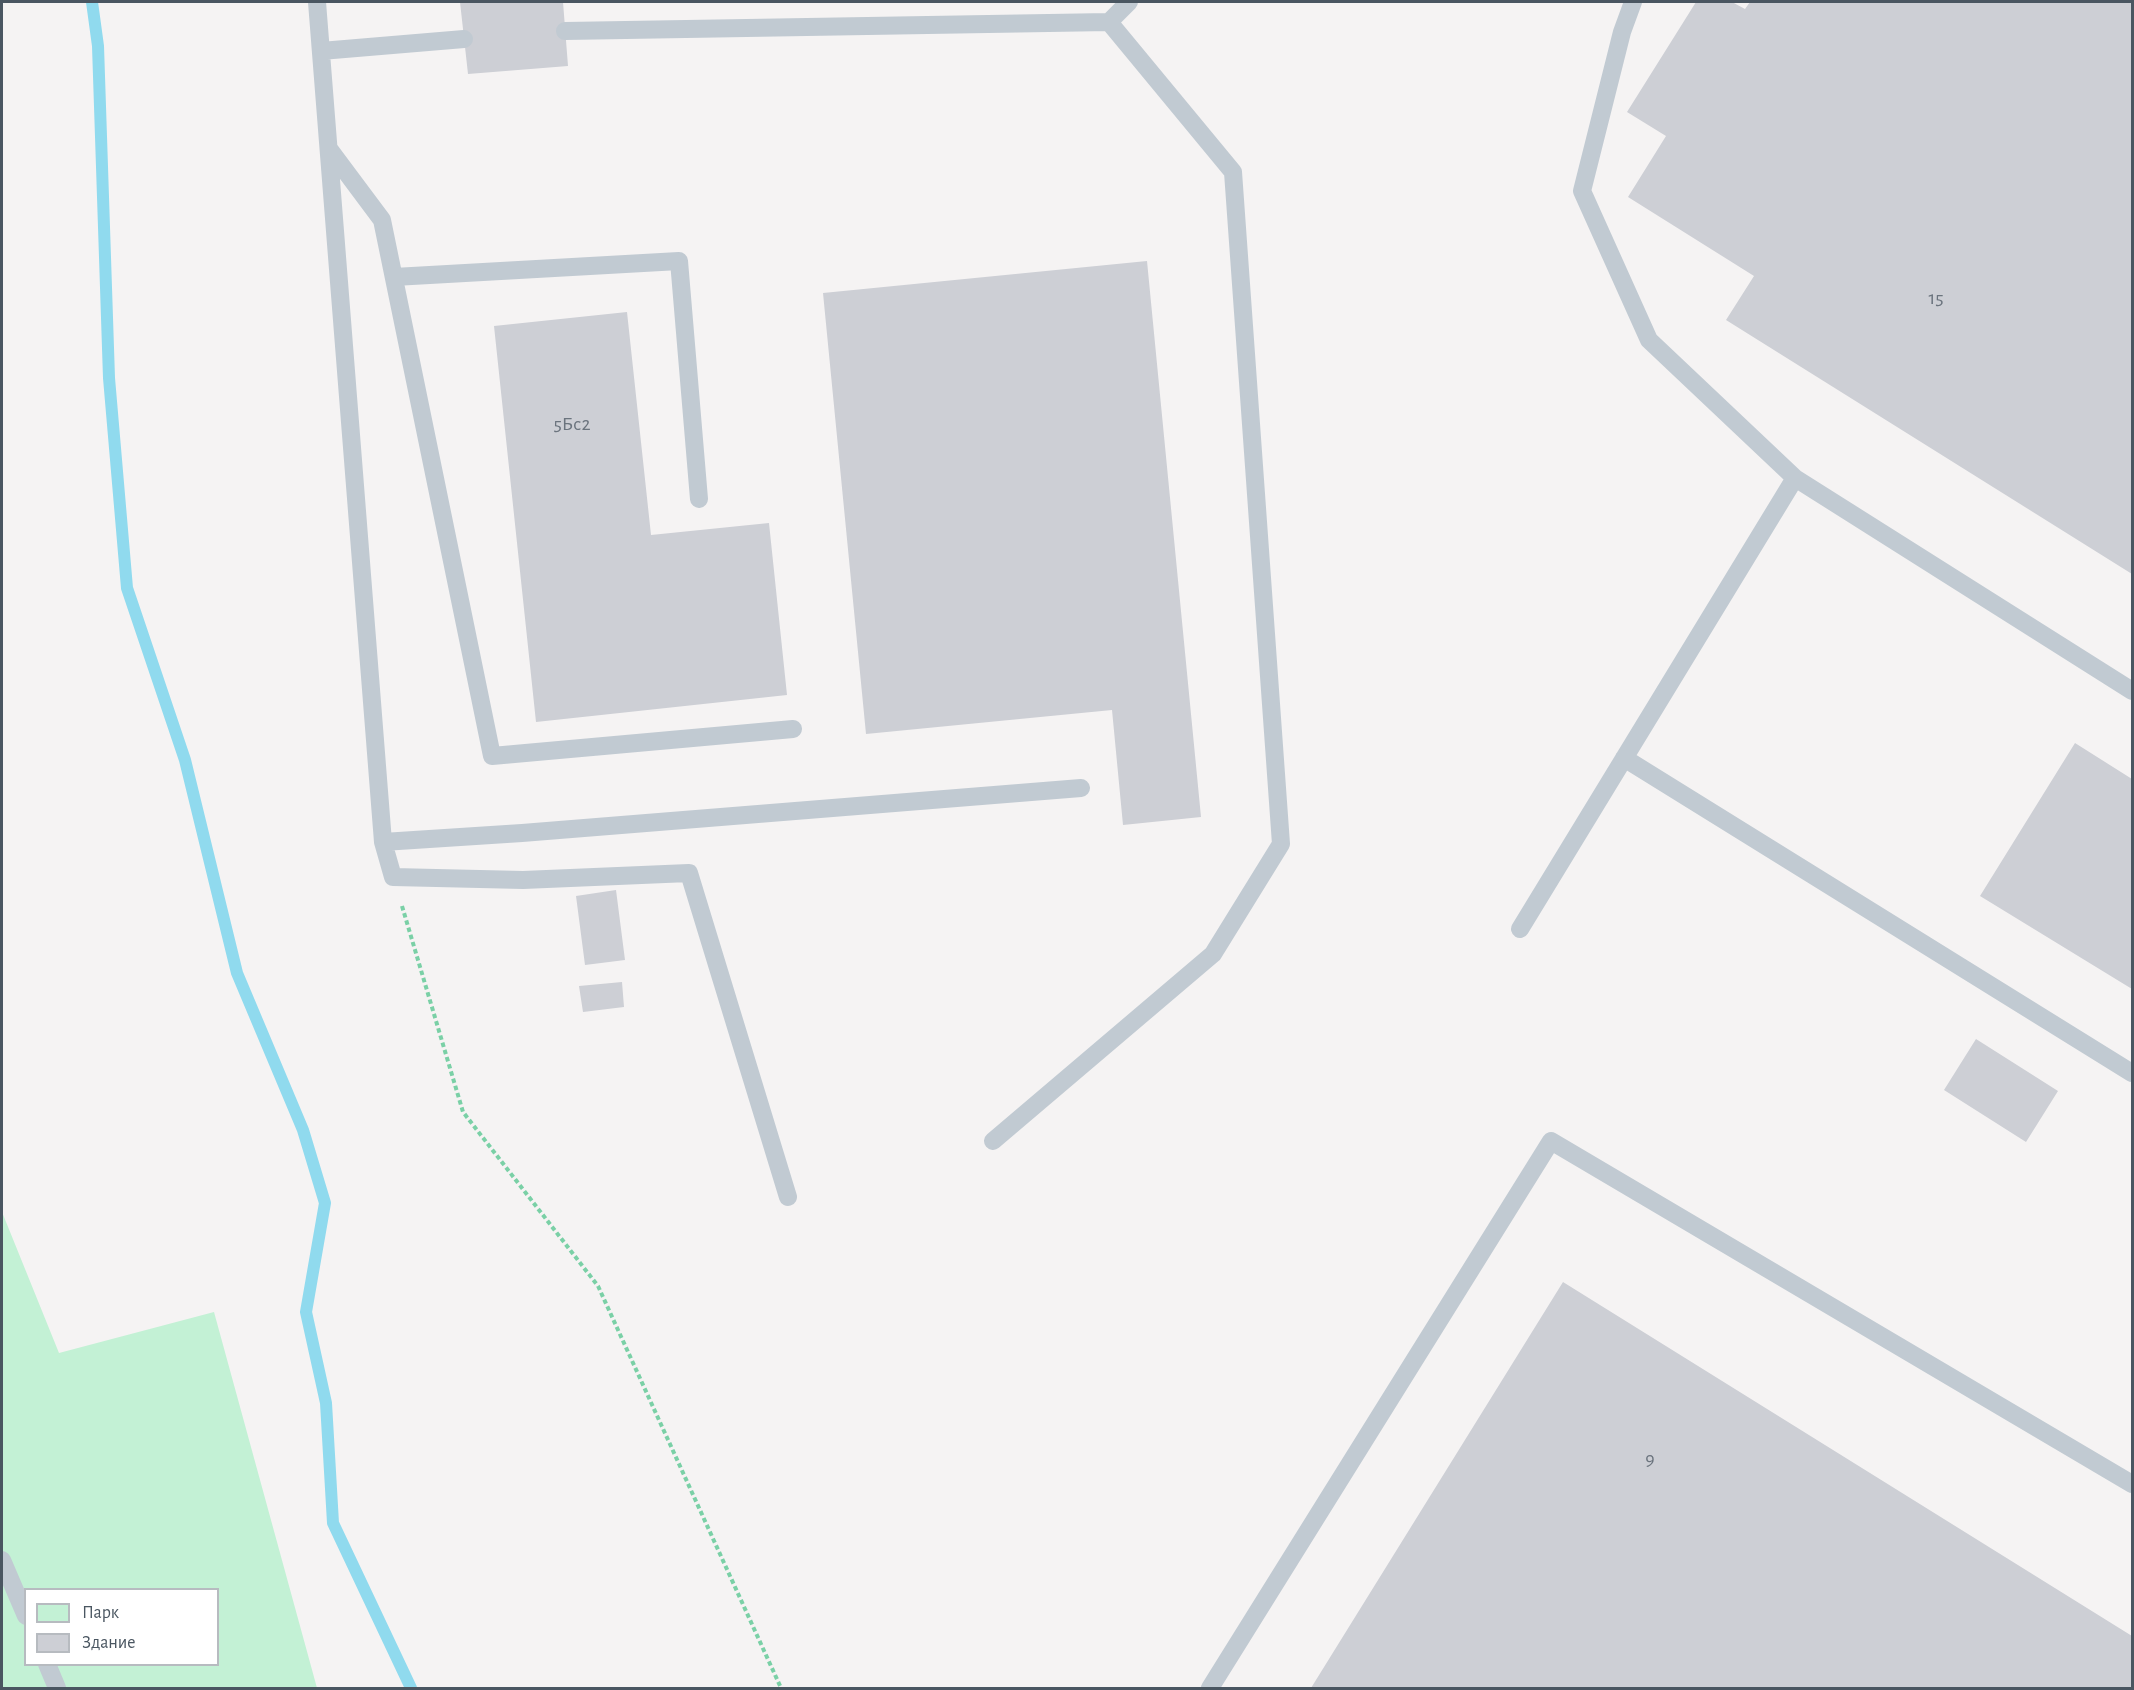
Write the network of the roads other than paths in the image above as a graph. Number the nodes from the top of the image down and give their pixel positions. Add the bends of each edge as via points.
1 (317, 2) edge
2 (1129, 2) edge
3 (1633, 2) edge
4 (1109, 22) junction
5 (565, 31) dead end
6 (464, 39) dead end
7 (321, 51) junction
8 (329, 148) junction
9 (394, 277) junction
10 (1795, 478) junction
11 (699, 499) dead end
12 (2133, 691) edge
13 (793, 729) dead end
14 (1624, 758) junction
15 (1081, 788) dead end
16 (383, 842) junction
17 (1520, 929) dead end
18 (2133, 1072) edge
19 (993, 1141) dead end
20 (788, 1197) dead end
21 (2133, 1484) edge
22 (2, 1560) edge
23 (24, 1611) edge
24 (47, 1666) edge
25 (57, 1689) edge
26 (1210, 1689) edge

1 - 7 lane
2 - 4 lane
3 - 10 lane via 1582,191 1649,340
4 - 5 lane
4 - 19 lane via 1233,172 1281,844 1213,954
6 - 7 lane
7 - 8 lane
8 - 9 lane via 382,220
8 - 16 lane
9 - 11 lane via 679,261
9 - 13 lane via 492,756
10 - 12 lane
10 - 14 lane
14 - 17 lane
14 - 18 lane
15 - 16 lane
16 - 20 lane via 393,877 523,880 689,873
21 - 26 lane via 1551,1141
22 - 23 lane
24 - 25 lane

